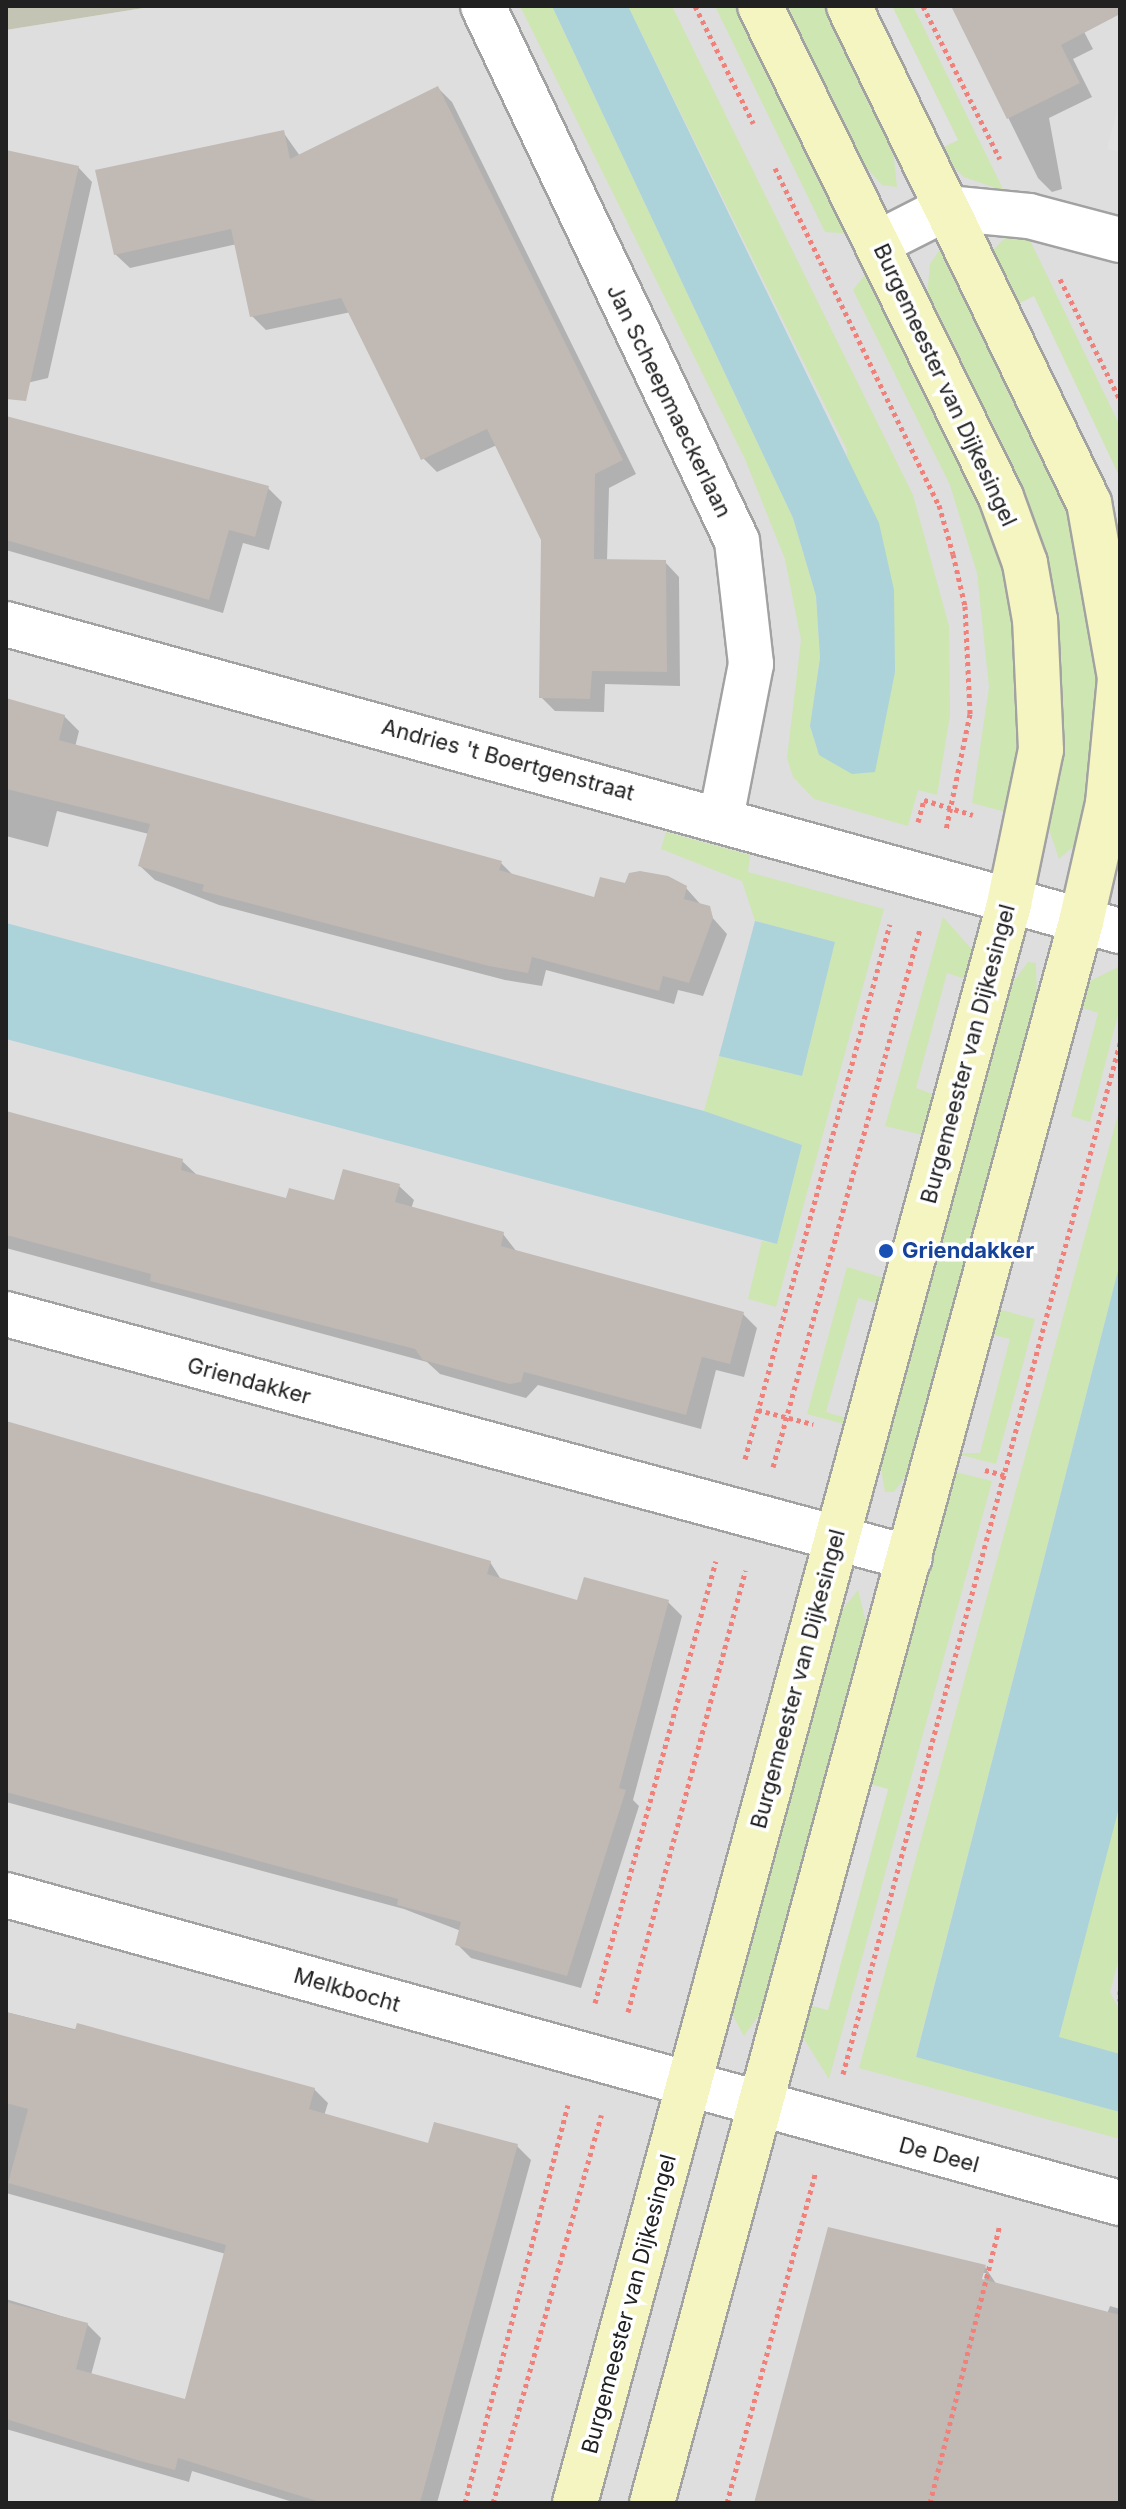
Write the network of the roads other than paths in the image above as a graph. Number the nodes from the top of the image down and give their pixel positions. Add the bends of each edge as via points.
1 (483, 6) edge
2 (760, 6) edge
3 (849, 6) edge
4 (947, 208) junction
5 (1120, 240) edge
6 (878, 243) junction
7 (6, 624) edge
8 (721, 818) junction
9 (1009, 904) junction
10 (1100, 926) edge
11 (6, 1314) edge
12 (836, 1542) junction
13 (910, 1558) junction
14 (6, 1895) edge
15 (688, 2085) junction
16 (757, 2107) junction
17 (1120, 2203) edge
18 (575, 2503) edge
19 (652, 2503) edge

1 - 8 street, Jan Scheepmaeckerlaan via 737,541 751,664
2 - 6 street, Burgemeester van Dijkesingel
3 - 4 street
4 - 5 street via 1029,216
4 - 6 street
4 - 10 street via 1089,503 1110,590 1120,678
6 - 9 street, Burgemeester van Dijkesingel via 1001,497 1025,563 1042,681 1041,750
7 - 8 street, Andries 't Boertgenstraat
8 - 9 street, Andries 't Boertgenstraat
9 - 10 street, Andries 't Boertgenstraat
9 - 12 street, Burgemeester van Dijkesingel
10 - 13 street
11 - 12 street, Griendakker
12 - 13 street, Griendakker
12 - 15 street, Burgemeester van Dijkesingel
13 - 16 street
14 - 15 street, Melkbocht
15 - 16 street, Melkbocht
15 - 18 street, Burgemeester van Dijkesingel
16 - 17 street, De Deel
16 - 19 street

